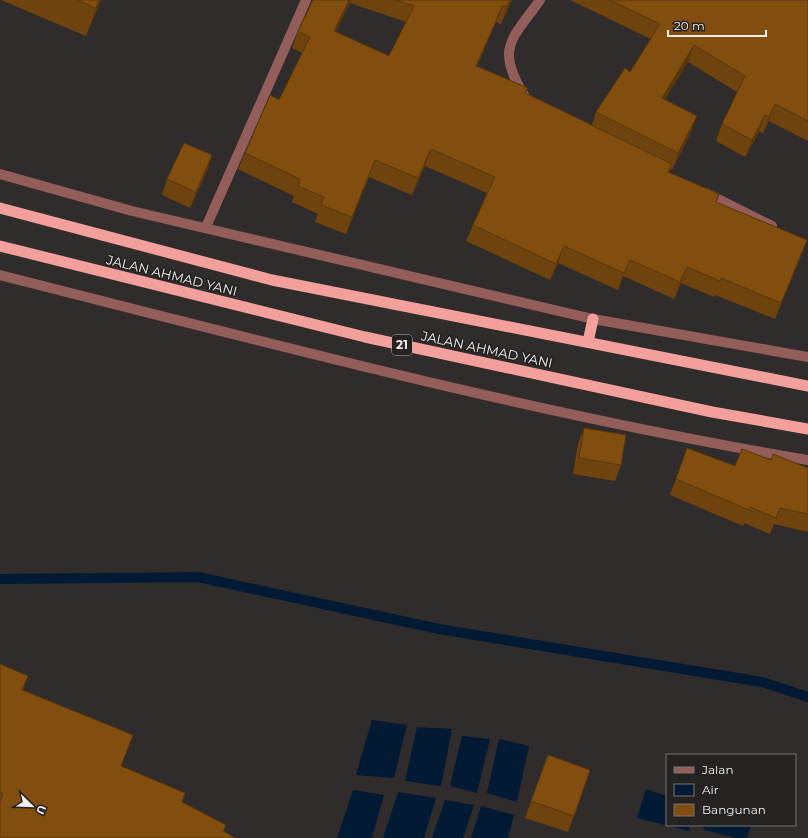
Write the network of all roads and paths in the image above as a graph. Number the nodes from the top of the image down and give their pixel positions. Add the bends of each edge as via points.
1 (306, 0) edge
2 (540, 0) edge
3 (532, 103) edge
4 (0, 174) edge
5 (694, 187) edge
6 (0, 208) edge
7 (206, 227) junction
8 (779, 230) edge
9 (0, 246) edge
10 (0, 275) edge
11 (593, 318) junction
12 (588, 342) junction
13 (808, 357) edge
14 (808, 386) edge
15 (808, 429) edge
16 (808, 460) edge

1 - 7 street
2 - 3 street via 508,47 508,60 512,72
4 - 7 street via 132,211
5 - 8 street
6 - 12 highway, JALAN AHMAD YANI via 272,280
7 - 11 street
9 - 15 highway, JALAN AHMAD YANI / 21 via 366,337 712,412
10 - 16 street via 364,368 719,445
11 - 12 highway
11 - 13 street
12 - 14 highway, JALAN AHMAD YANI

